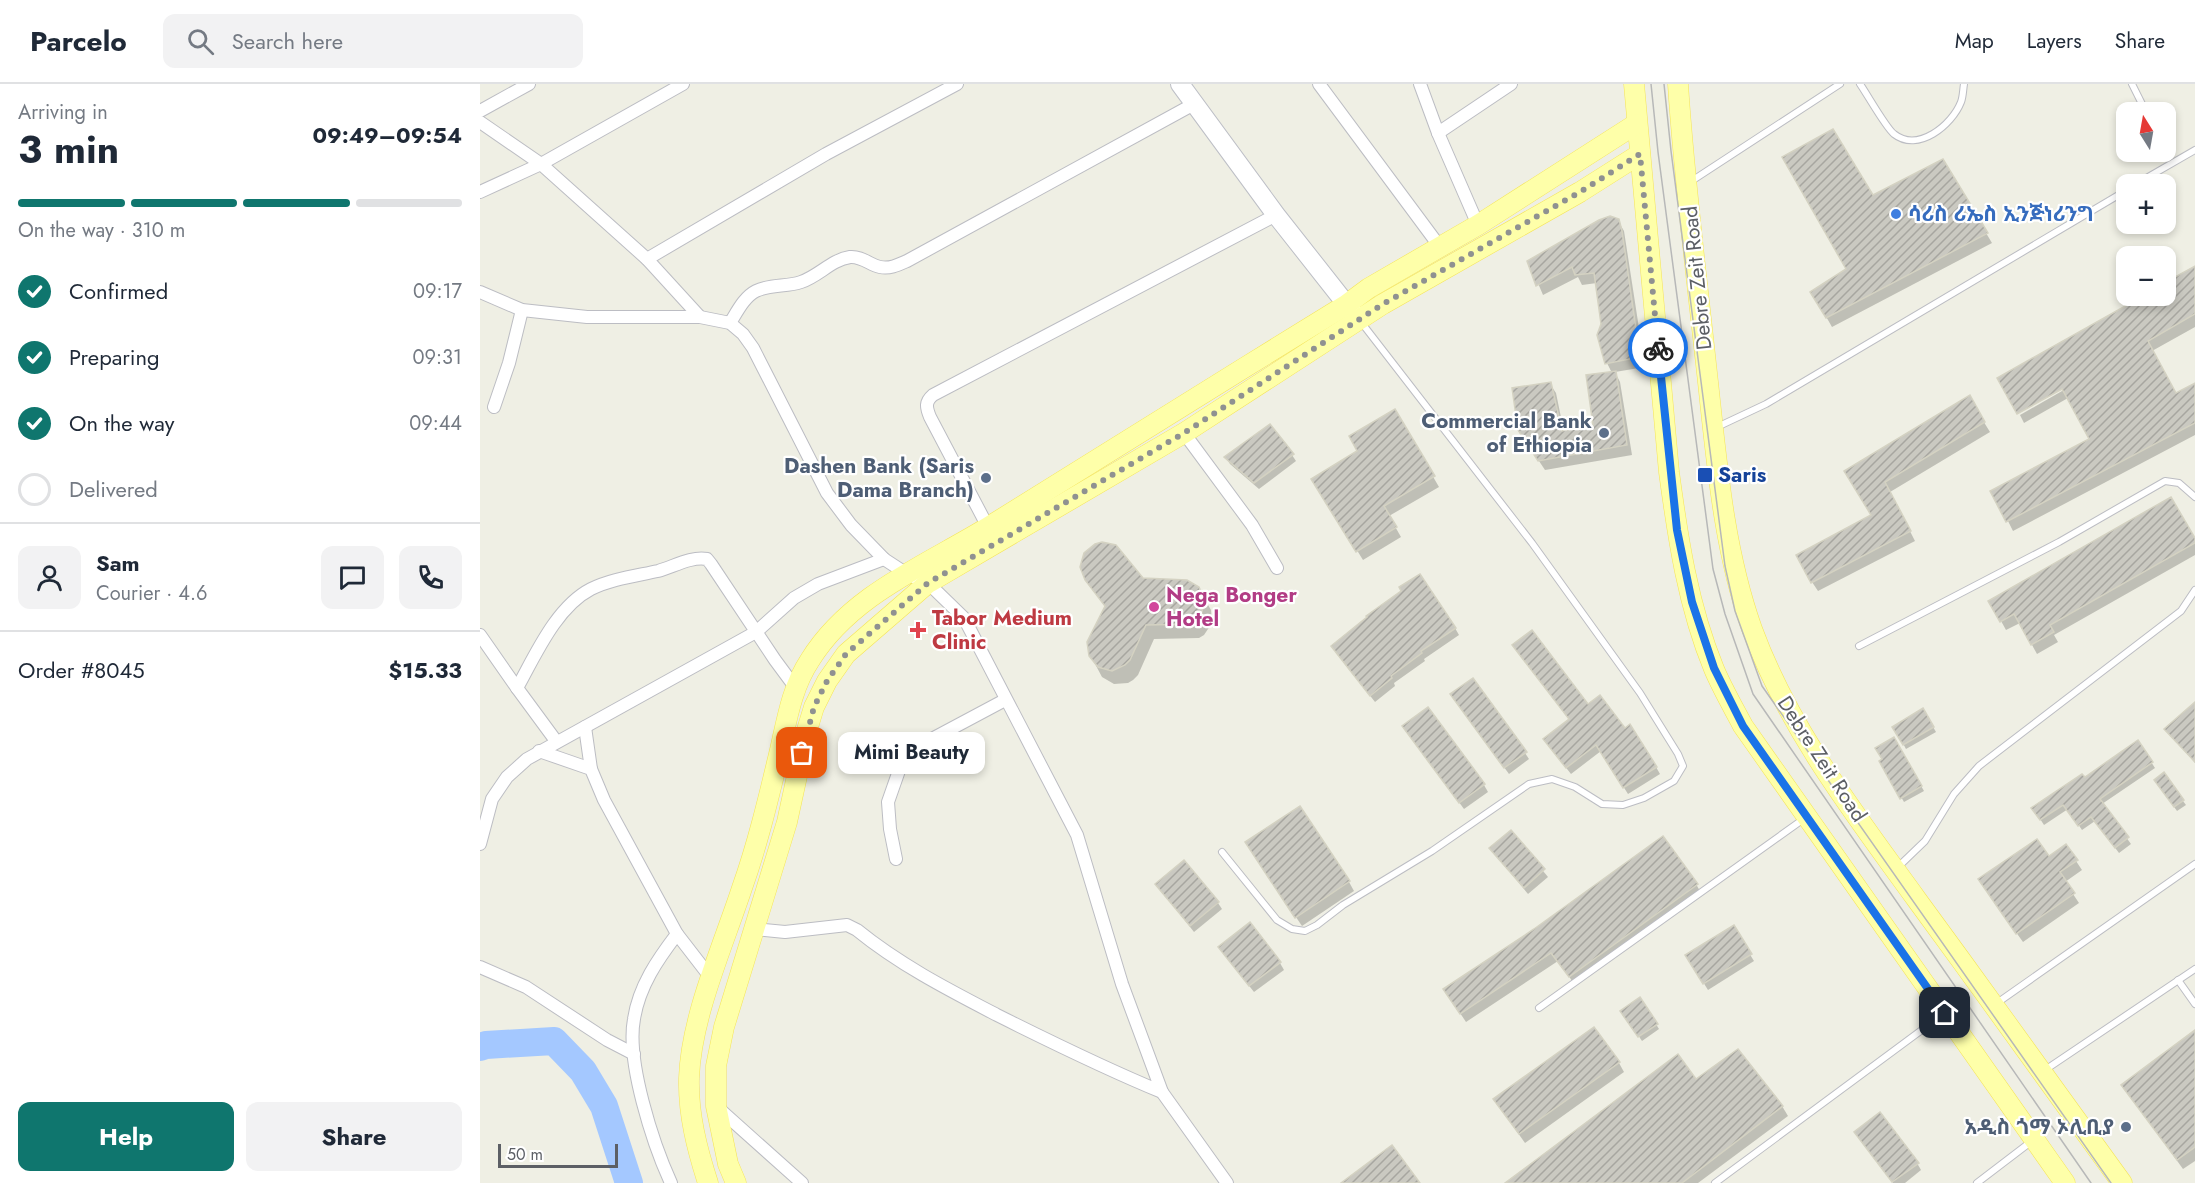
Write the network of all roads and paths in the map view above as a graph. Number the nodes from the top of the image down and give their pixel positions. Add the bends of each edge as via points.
1 (529, 84) edge
2 (683, 84) edge
3 (957, 84) edge
4 (1180, 84) edge
5 (1318, 84) edge
6 (1420, 84) edge
7 (1510, 84) edge
8 (1634, 84) edge
9 (1678, 84) edge
10 (1840, 84) edge
11 (1860, 84) edge
12 (1964, 84) edge
13 (2132, 84) edge
14 (2141, 102) edge
15 (1194, 104) junction
16 (480, 111) edge
17 (480, 122) edge
18 (1636, 124) junction
19 (1438, 133) junction
20 (2195, 150) edge
21 (1640, 154) junction
22 (541, 164) junction
23 (2153, 174) edge
24 (1687, 184) junction
25 (480, 192) edge
26 (2116, 197) edge
27 (1276, 215) junction
28 (1478, 225) junction
29 (1440, 247) junction
30 (647, 258) junction
31 (480, 292) edge
32 (522, 310) junction
33 (1352, 312) junction
34 (700, 317) junction
35 (730, 323) junction
36 (494, 407) dead end
37 (1713, 429) junction
38 (1184, 433) junction
39 (2195, 497) edge
40 (993, 535) junction
41 (884, 559) junction
42 (1277, 568) dead end
43 (907, 574) junction
44 (928, 583) junction
45 (2195, 590) edge
46 (756, 632) junction
47 (480, 635) edge
48 (1859, 646) dead end
49 (795, 687) junction
50 (517, 688) junction
51 (1005, 700) junction
52 (585, 727) junction
53 (556, 741) junction
54 (539, 751) junction
55 (591, 769) junction
56 (486, 798) edge
57 (1806, 817) junction
58 (480, 844) edge
59 (1222, 852) dead end
60 (896, 859) dead end
61 (2195, 864) edge
62 (1895, 870) junction
63 (755, 929) junction
64 (677, 934) junction
65 (480, 967) edge
66 (2195, 969) edge
67 (711, 978) junction
68 (2178, 980) junction
69 (2195, 1004) edge
70 (1994, 1005) junction
71 (1539, 1008) dead end
72 (1945, 1013) junction
73 (634, 1054) junction
74 (2042, 1072) junction
75 (1162, 1092) junction
76 (716, 1107) junction
77 (2034, 1140) junction
78 (671, 1183) edge
79 (708, 1183) edge
80 (736, 1183) edge
81 (801, 1183) edge
82 (1227, 1183) edge
83 (1715, 1183) edge
84 (1977, 1183) edge
85 (2065, 1183) edge
86 (2122, 1183) edge

1 - 16 street
2 - 22 street
3 - 30 street via 826,154
4 - 15 street
5 - 29 street
6 - 19 street
7 - 19 street
8 - 18 main road, Debre Zeit Road
9 - 24 main road, Debre Zeit Road
10 - 24 lane
11 - 12 lane via 1894,134 1911,141 1926,138 1946,125 1961,103
13 - 14 lane
15 - 27 street
15 - 35 street via 907,261 879,267 853,256 840,260 803,281 754,292
17 - 22 street
18 - 21 main road, Debre Zeit Road
18 - 28 main road
19 - 28 street
20 - 23 lane
21 - 33 main road via 1580,192
21 - 57 main road, Debre Zeit Road via 1669,472 1692,602 1714,668 1743,726
22 - 25 street
22 - 30 street
24 - 37 main road, Debre Zeit Road
26 - 37 lane via 1766,404
27 - 33 street
27 - 40 street via 927,400 930,417
28 - 29 main road
29 - 33 main road via 1369,288
30 - 34 street
31 - 32 street
32 - 34 street via 587,317
32 - 36 street
33 - 38 main road
33 - 40 main road
33 - 59 lane via 1539,553 1640,693 1683,766 1674,781 1623,805 1602,804 1575,787 1552,779 1529,784 1432,851 1305,930 1292,929 1277,920
34 - 35 street
35 - 41 street via 753,348 827,493
37 - 62 main road, Debre Zeit Road via 1738,582 1774,683 1810,748
38 - 40 main road
38 - 42 street via 1252,525
39 - 48 lane via 2179,483 2164,481 2059,542
40 - 43 main road
40 - 44 main road
41 - 43 street
41 - 46 street via 818,584 794,598
43 - 44 street
43 - 49 main road via 855,608 810,659
44 - 51 street via 964,618
44 - 63 main road via 846,654 814,707 787,822
45 - 62 lane via 2181,611 2157,631 1979,766 1954,794 1924,841
46 - 49 street
46 - 50 street via 707,559 694,559 606,583 580,596 549,631
46 - 52 street
47 - 50 street
49 - 67 main road via 761,827
50 - 53 street
51 - 60 street via 915,748 902,762 888,802
51 - 75 street via 1077,835 1122,984
52 - 53 street
52 - 55 street
53 - 54 street
54 - 55 street
54 - 56 street
55 - 64 street
56 - 58 street
57 - 71 lane
57 - 72 main road, Debre Zeit Road
61 - 70 lane
62 - 70 main road, Debre Zeit Road
63 - 75 street via 785,932 847,926 857,930 951,991
63 - 76 main road via 724,1027 716,1066
64 - 67 street
64 - 73 street via 655,963 641,994 633,1020
65 - 73 street via 526,987
66 - 68 lane
67 - 79 main road via 697,1026 689,1077 691,1114
68 - 69 lane
68 - 74 lane
70 - 74 main road, Debre Zeit Road
72 - 77 main road, Debre Zeit Road
72 - 83 lane
73 - 78 street via 645,1110
74 - 86 main road, Debre Zeit Road
75 - 82 street
76 - 80 main road
76 - 81 street
77 - 84 lane
77 - 85 main road, Debre Zeit Road

